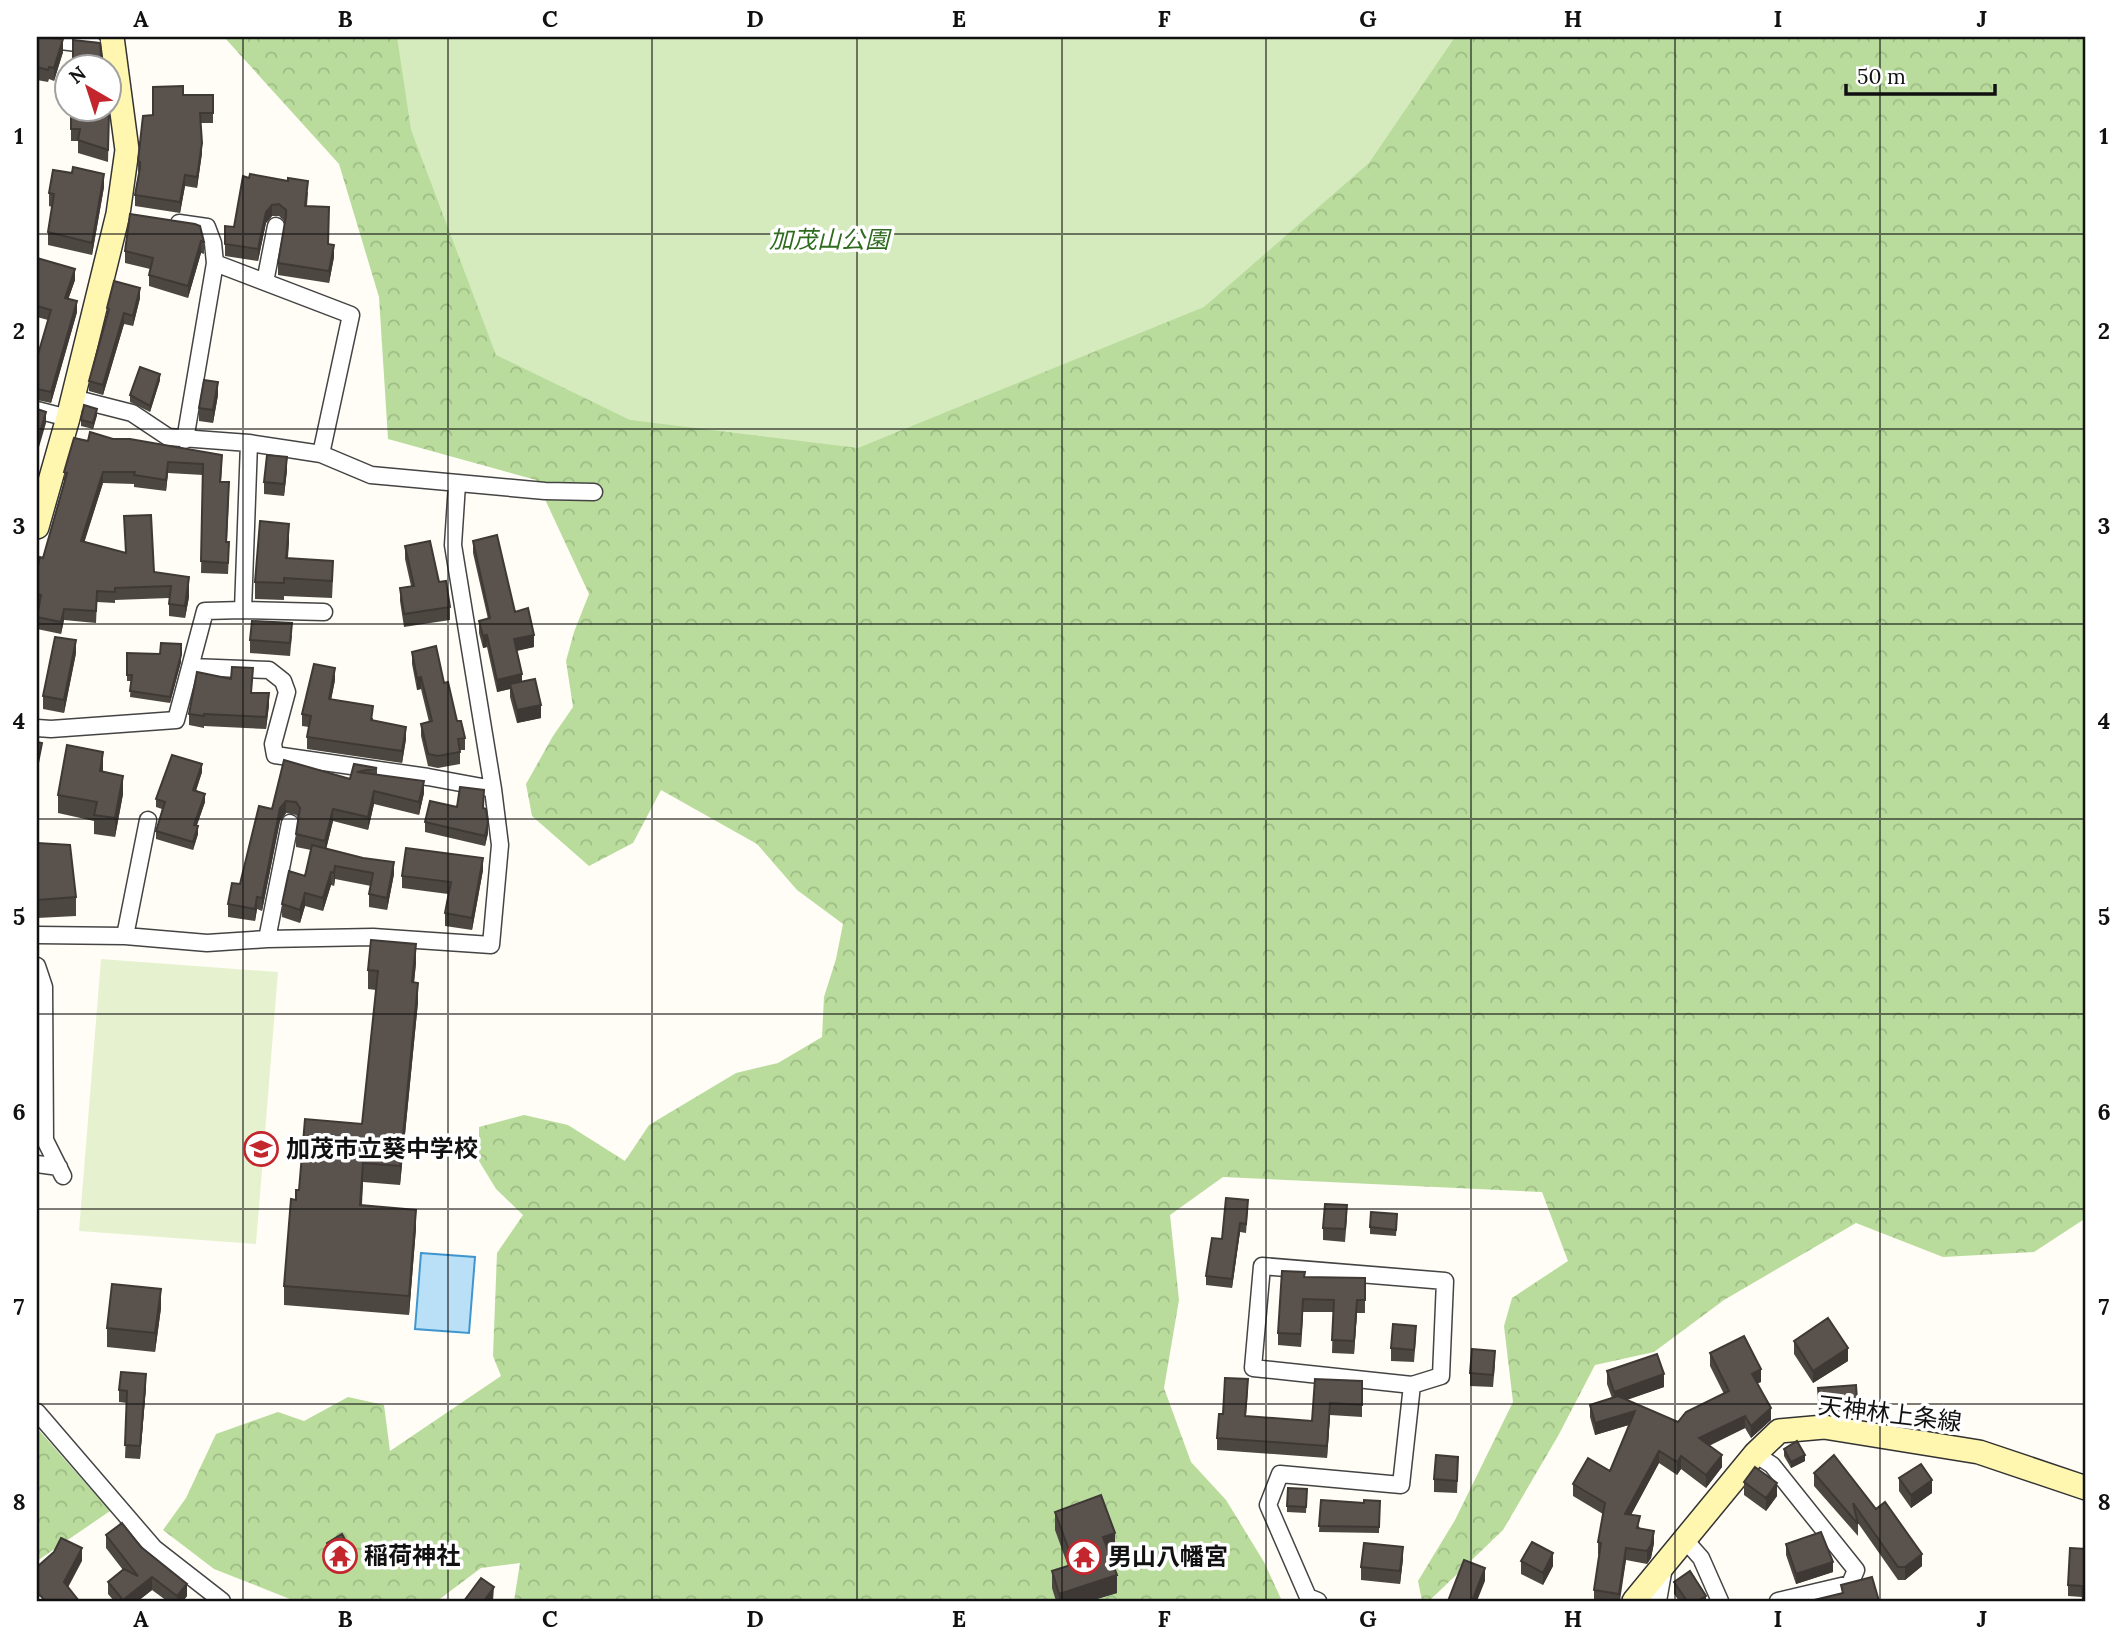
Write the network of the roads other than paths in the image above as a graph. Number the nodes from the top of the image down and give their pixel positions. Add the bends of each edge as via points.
1 (37, 38) edge
2 (113, 42) edge
3 (169, 221) edge
4 (276, 226) dead end
5 (215, 262) junction
6 (265, 282) junction
7 (70, 408) junction
8 (37, 410) edge
9 (186, 440) junction
10 (249, 443) junction
11 (321, 454) junction
12 (457, 484) junction
13 (594, 492) dead end
14 (37, 527) edge
15 (243, 610) junction
16 (324, 612) dead end
17 (191, 667) junction
18 (37, 728) edge
19 (494, 789) junction
20 (148, 820) dead end
21 (290, 823) dead end
22 (37, 934) edge
23 (125, 936) junction
24 (267, 939) junction
25 (37, 966) edge
26 (37, 1164) edge
27 (1412, 1385) junction
28 (37, 1412) edge
29 (1755, 1454) junction
30 (2086, 1488) edge
31 (1685, 1540) junction
32 (1664, 1565) junction
33 (222, 1601) edge
34 (1318, 1601) edge
35 (1634, 1601) edge
36 (1658, 1601) edge
37 (1720, 1601) edge
38 (1778, 1601) edge

1 - 2 street
2 - 7 main road via 127,150 124,215
3 - 5 street via 207,227
4 - 6 street
5 - 6 street
5 - 9 street
6 - 11 street via 351,315
7 - 8 street
7 - 9 street via 132,413 168,438
7 - 14 main road
9 - 10 street
10 - 11 street
10 - 15 street
11 - 12 street via 372,475
12 - 13 street
12 - 19 street via 453,545
15 - 16 street
15 - 17 street via 205,611
17 - 18 street via 176,720
17 - 19 street via 269,670 283,681 287,692 273,744 275,755
19 - 24 street via 500,845 491,945 373,937
20 - 23 street
21 - 24 street
22 - 23 street
23 - 24 street via 207,943
25 - 26 street via 44,987 45,1140 61,1172
27 - 27 street via 1441,1376 1445,1281 1262,1266 1253,1368
27 - 34 street via 1401,1485 1280,1474 1268,1505 1308,1597
28 - 33 street via 154,1548
29 - 30 main road, 天神林上条線 via 1779,1431 1824,1427 1979,1452
29 - 31 main road, 天神林上条線
29 - 38 street via 1772,1465 1856,1570 1850,1584
31 - 32 main road, 天神林上条線
31 - 37 street via 1701,1558
32 - 35 main road, 天神林上条線
32 - 36 street

